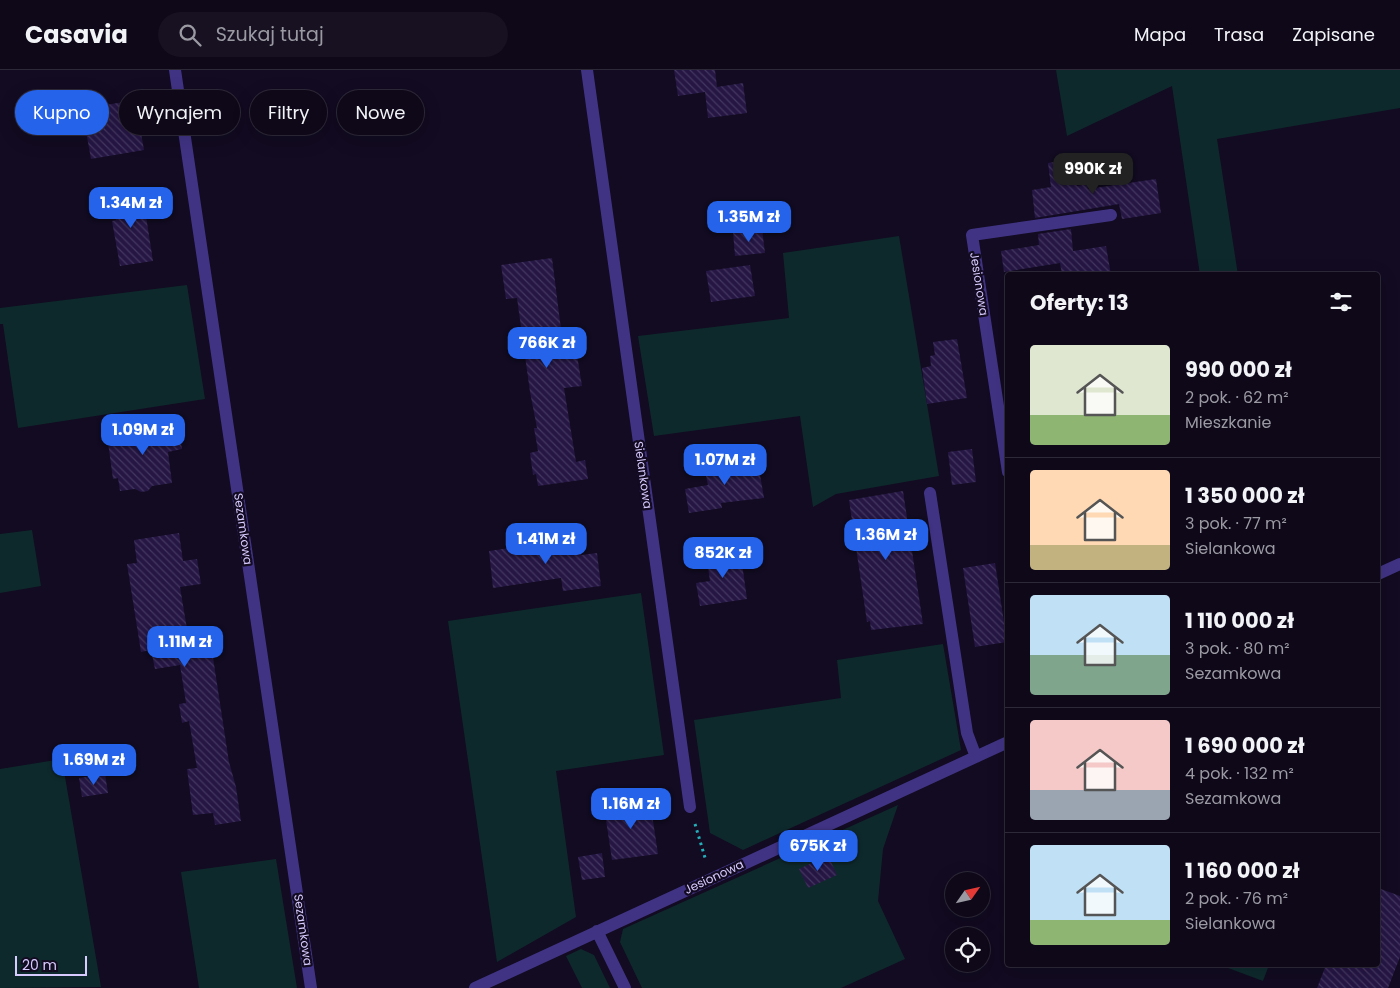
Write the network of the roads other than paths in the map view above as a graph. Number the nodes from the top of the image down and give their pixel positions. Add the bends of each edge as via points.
1 (175, 70) edge
2 (587, 70) edge
3 (1111, 215) dead end
4 (1005, 452) edge
5 (930, 493) dead end
6 (1400, 564) edge
7 (1380, 573) edge
8 (1005, 743) edge
9 (976, 757) junction
10 (690, 807) road end
11 (598, 931) junction
12 (311, 988) edge
13 (476, 988) edge
14 (625, 988) edge

1 - 12 street, Sezamkowa
2 - 10 street, Sielankowa
3 - 4 street, Jesionowa via 972,235
5 - 9 street via 967,733
6 - 7 street
8 - 9 street, Jesionowa
9 - 11 street, Jesionowa
11 - 13 street, Jesionowa
11 - 14 street

